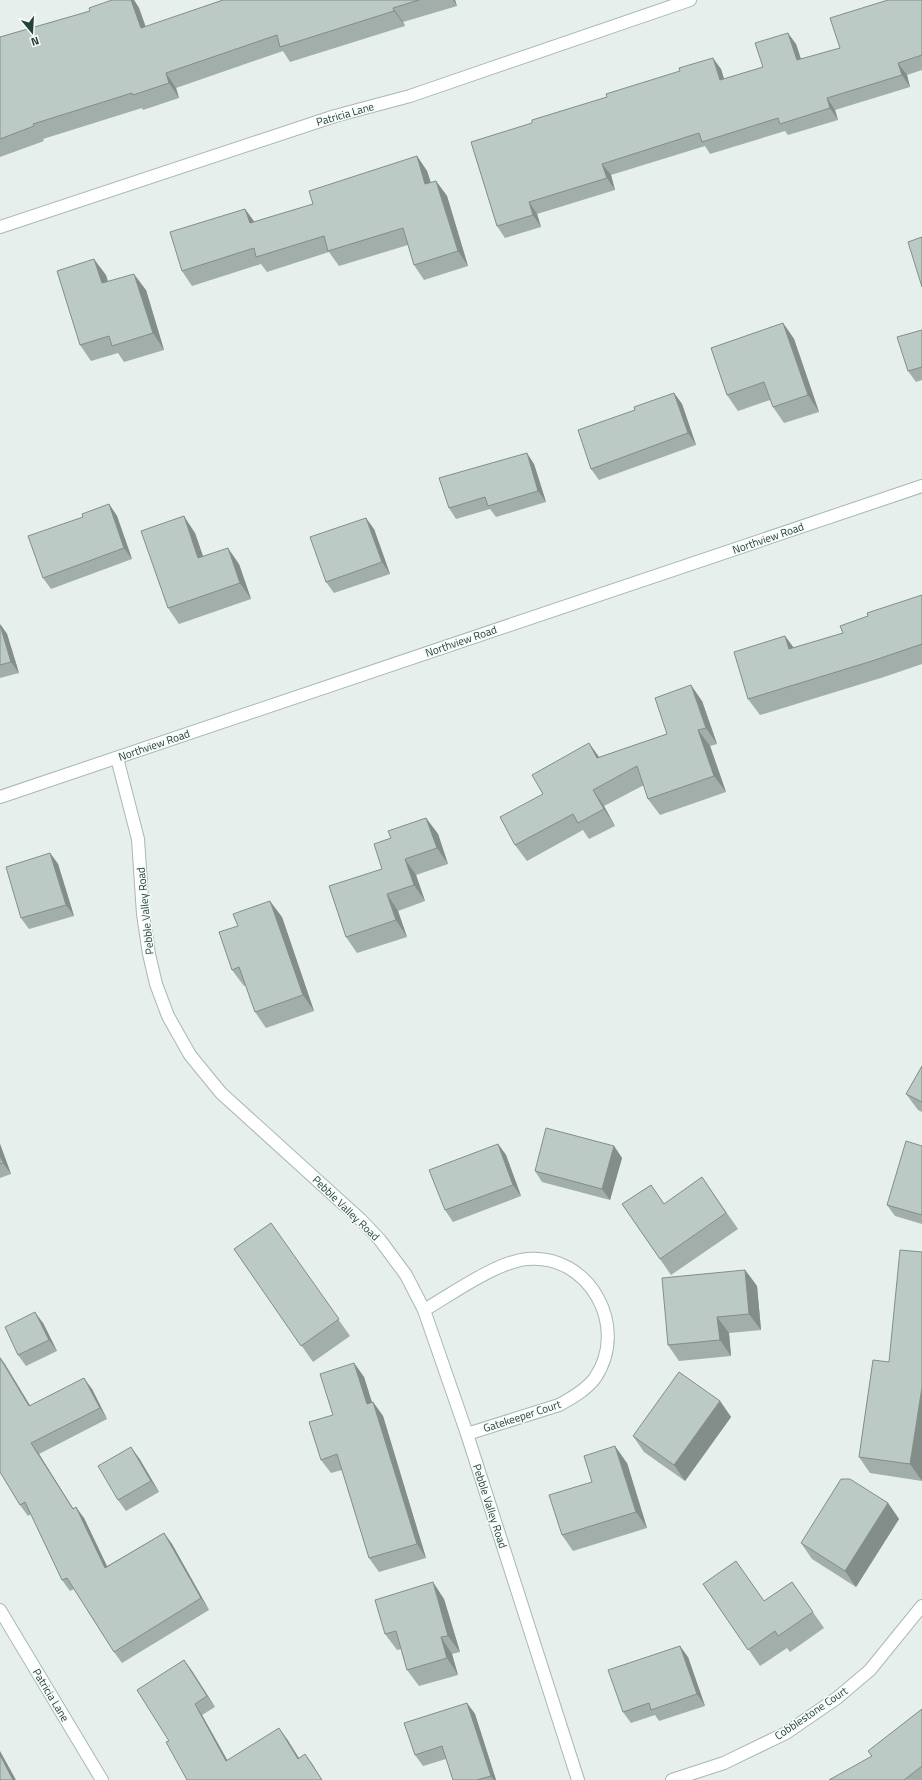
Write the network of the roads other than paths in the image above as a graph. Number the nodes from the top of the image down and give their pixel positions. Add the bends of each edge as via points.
1 (690, 0) edge
2 (0, 227) edge
3 (922, 486) edge
4 (117, 758) junction
5 (0, 797) edge
6 (424, 1310) junction
7 (467, 1434) junction
8 (922, 1606) edge
9 (0, 1610) edge
10 (102, 1780) edge
11 (578, 1780) edge
12 (672, 1780) edge

1 - 2 street, Patricia Lane via 410,96 328,119
3 - 4 street, Northview Road
4 - 5 street, Northview Road
4 - 6 street, Pebble Valley Road via 138,839 143,914 149,954 156,984 168,1016 190,1055 221,1093 380,1240 406,1275
6 - 7 street, Pebble Valley Road
6 - 7 street, Gatekeeper Court via 502,1264 528,1259 555,1261 569,1267 587,1282 600,1300 609,1337 604,1359 595,1377 585,1388 559,1405
7 - 11 street, Pebble Valley Road
8 - 12 street, Cobblestone Court via 870,1670 837,1698 786,1733 724,1763
9 - 10 street, Patricia Lane

